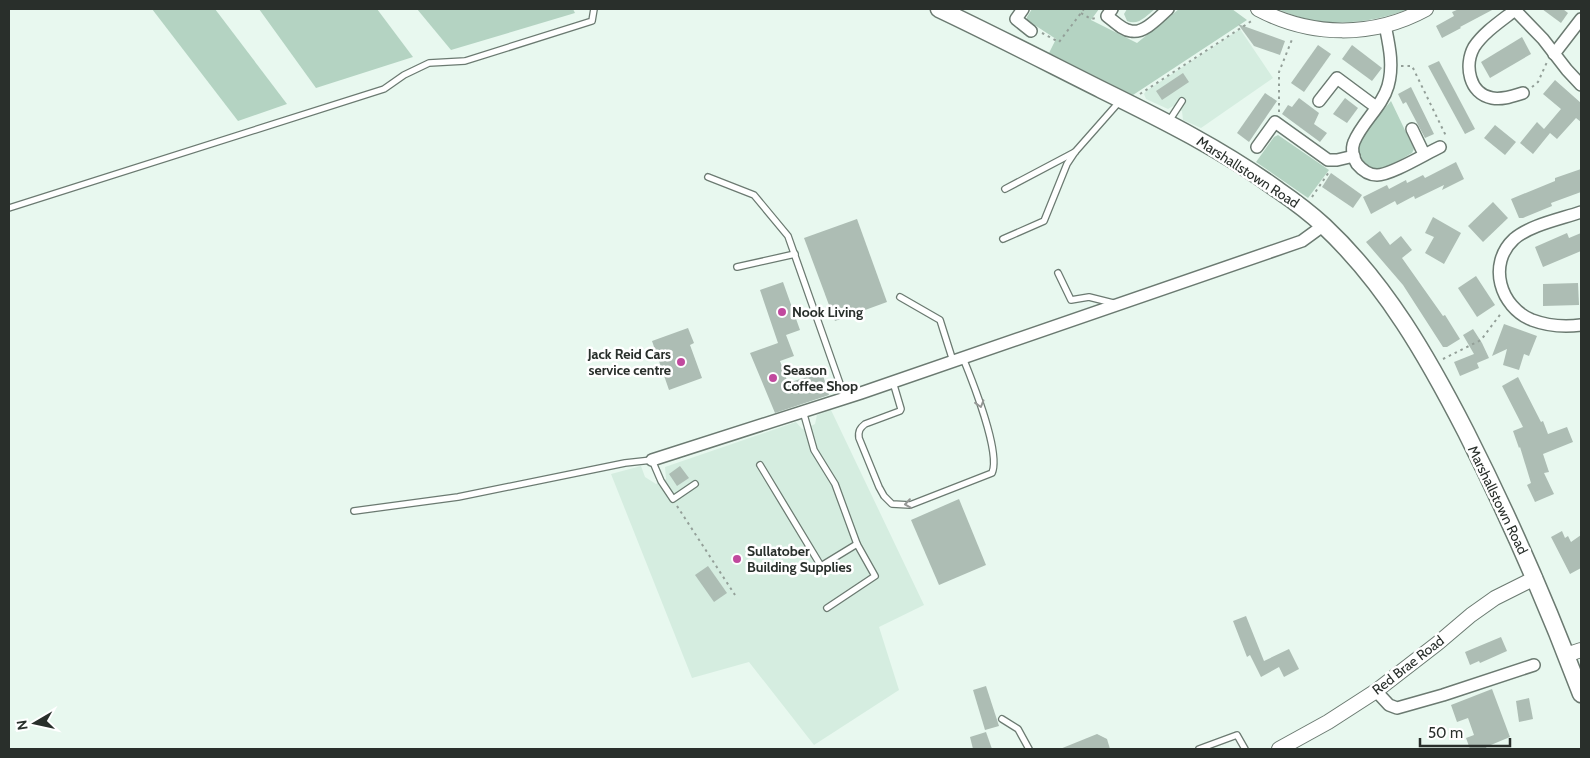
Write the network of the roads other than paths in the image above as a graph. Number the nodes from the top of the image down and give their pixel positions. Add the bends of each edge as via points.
1 (594, 9) edge
2 (939, 9) edge
3 (1023, 9) edge
4 (1168, 9) edge
5 (1426, 9) edge
6 (1514, 9) edge
7 (1261, 10) edge
8 (1110, 12) edge
9 (1581, 19) edge
10 (1385, 25) junction
11 (1032, 31) road end
12 (1553, 52) junction
13 (1581, 85) edge
14 (1523, 93) road end
15 (1124, 101) junction
16 (1182, 101) dead end
17 (1318, 101) dead end
18 (1376, 107) junction
19 (1168, 123) junction
20 (1412, 129) dead end
21 (1257, 146) dead end
22 (1440, 147) road end
23 (1075, 152) junction
24 (1424, 154) junction
25 (1354, 156) junction
26 (708, 177) dead end
27 (1005, 189) dead end
28 (9, 208) edge
29 (1581, 212) edge
30 (1324, 225) junction
31 (1003, 239) dead end
32 (794, 254) junction
33 (737, 267) dead end
34 (1058, 273) dead end
35 (900, 297) dead end
36 (1118, 304) junction
37 (1581, 325) edge
38 (958, 359) junction
39 (893, 382) junction
40 (845, 398) junction
41 (804, 411) junction
42 (652, 460) junction
43 (760, 465) dead end
44 (695, 484) dead end
45 (354, 511) dead end
46 (857, 544) junction
47 (1535, 578) junction
48 (826, 608) dead end
49 (1574, 652) edge
50 (1534, 666) dead end
51 (1376, 691) junction
52 (1581, 694) edge
53 (1002, 719) dead end
54 (1030, 749) edge
55 (1199, 749) edge
56 (1244, 749) edge
57 (1279, 749) edge

1 - 28 lane via 592,21 465,61 429,63 384,89
2 - 15 main road, Marshallstown Road
3 - 11 street via 1016,19
4 - 8 street via 1135,31 1128,30
5 - 10 street
6 - 12 street
6 - 14 street via 1475,46 1468,70 1480,92 1489,98 1501,99
7 - 10 street via 1316,29 1343,31
9 - 12 street
10 - 18 street via 1391,66 1387,88
12 - 13 street
15 - 19 main road, Marshallstown Road
15 - 23 lane
16 - 19 lane
17 - 18 street via 1337,78
18 - 25 street via 1354,140
19 - 30 main road, Marshallstown Road via 1254,173
20 - 24 street
21 - 25 street via 1275,122 1324,158 1337,160
22 - 24 street
23 - 27 lane
23 - 31 lane via 1044,221
24 - 25 street via 1377,175 1364,171
26 - 32 lane via 754,195 788,236
29 - 37 street via 1531,229 1514,240 1501,260 1499,276 1502,290 1518,312 1556,326
30 - 36 street via 1302,241
30 - 47 main road, Marshallstown Road via 1380,287 1430,366 1499,496
32 - 33 lane
32 - 40 lane
34 - 36 lane via 1071,300 1089,297
35 - 38 lane via 940,320
36 - 38 street
38 - 39 street
38 -> 39 lane via 976,392 993,447 994,468 992,473 910,506 892,504 884,496 858,438 858,432 865,424 900,411 902,405
39 - 40 street
40 - 41 street
41 - 42 street
41 - 46 lane via 814,450 835,484
42 - 44 lane via 673,499
42 - 45 lane via 458,497
43 - 46 lane via 822,566
46 - 48 lane via 875,576
47 - 49 main road, Marshallstown Road
47 - 51 street, Red Brae Road via 1470,615
49 - 52 main road, Marshallstown Road
50 - 51 street via 1397,708 1389,705
51 - 57 street, Red Brae Road
53 - 54 lane via 1018,729
55 - 56 lane via 1237,736

